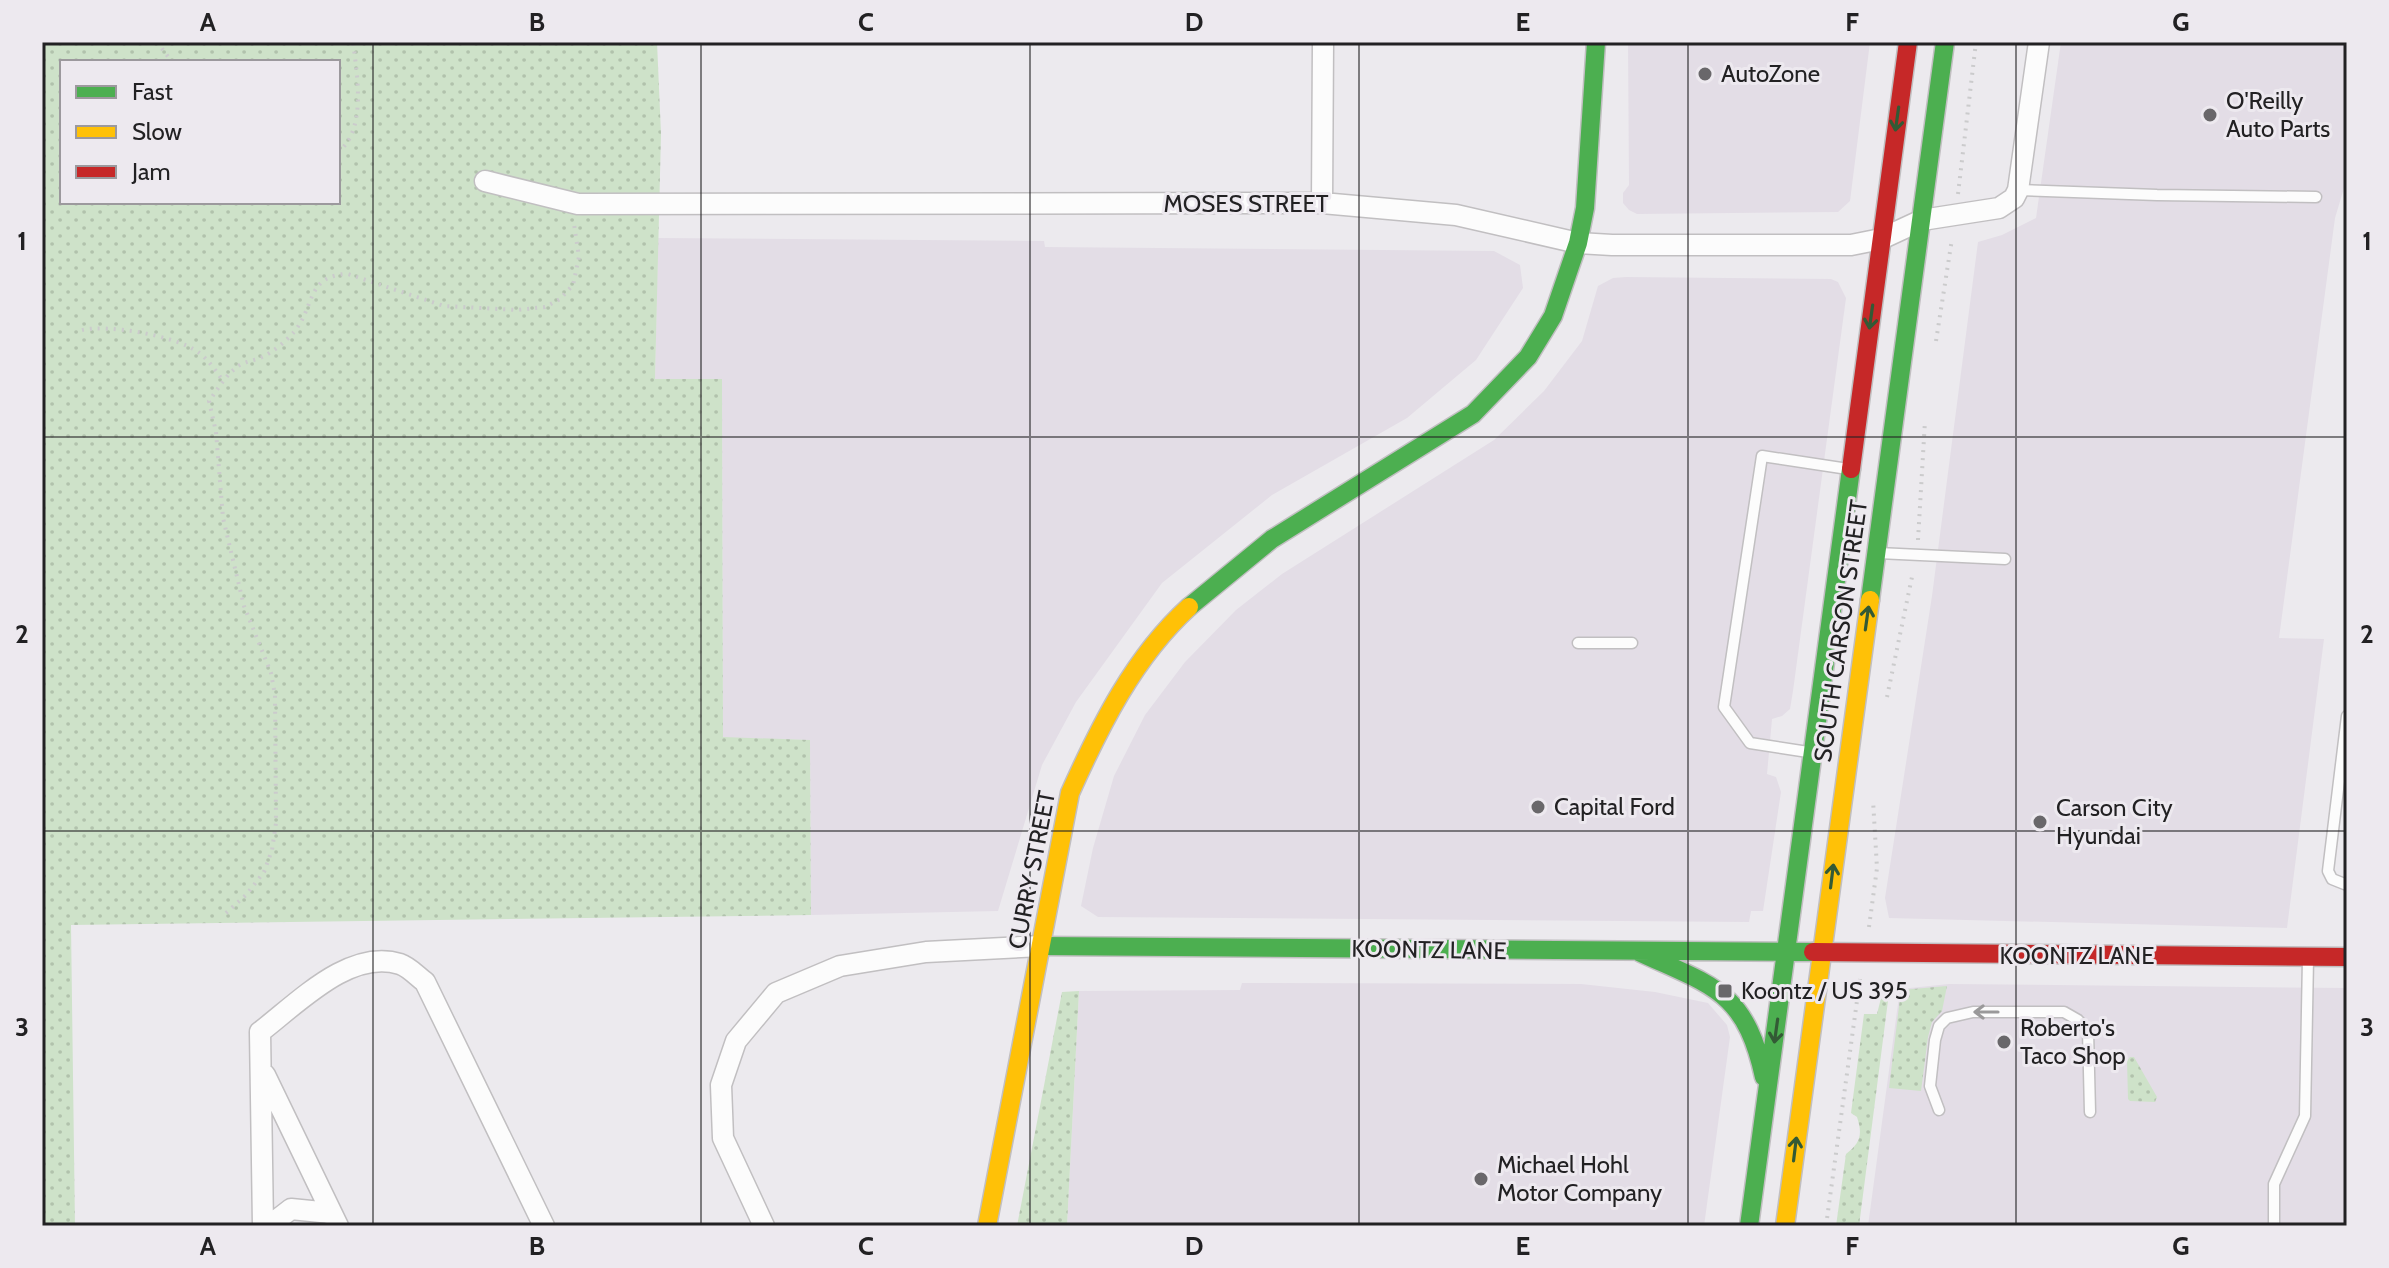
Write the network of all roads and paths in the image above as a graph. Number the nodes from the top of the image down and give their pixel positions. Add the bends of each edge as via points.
1 (157, 42) edge
2 (353, 42) edge
3 (1323, 42) edge
4 (1596, 42) edge
5 (1908, 42) edge
6 (1945, 42) edge
7 (1976, 42) edge
8 (2039, 42) edge
9 (170, 60) edge
10 (340, 151) edge
11 (485, 181) dead end
12 (2018, 190) junction
13 (2316, 197) dead end
14 (1322, 203) junction
15 (578, 204) junction
16 (1956, 213) junction
17 (1922, 220) junction
18 (1881, 239) junction
19 (1578, 243) junction
20 (82, 330) dead end
21 (1935, 344) dead end
22 (223, 381) junction
23 (1925, 421) dead end
24 (1850, 469) junction
25 (1876, 553) junction
26 (1915, 555) junction
27 (2005, 559) dead end
28 (1578, 643) dead end
29 (1632, 643) dead end
30 (1887, 697) dead end
31 (2347, 716) edge
32 (1814, 753) junction
33 (1874, 789) dead end
34 (2347, 885) edge
35 (226, 913) dead end
36 (1041, 946) junction
37 (1639, 952) junction
38 (1822, 953) junction
39 (1786, 954) junction
40 (1864, 954) junction
41 (2308, 957) junction
42 (2347, 957) edge
43 (261, 1067) junction
44 (1767, 1091) junction
45 (1939, 1110) dead end
46 (2090, 1112) dead end
47 (335, 1219) edge
48 (266, 1226) edge
49 (544, 1226) edge
50 (764, 1226) edge
51 (987, 1226) edge
52 (1749, 1226) edge
53 (1785, 1226) edge
54 (1826, 1226) edge
55 (2274, 1226) edge

1 - 9 path
2 - 10 path via 354,126 348,145
3 - 14 street
4 - 19 street, CURRY STREET via 1587,193
5 -> 18 street, SOUTH CARSON STREET
6 - 17 street, SOUTH CARSON STREET
7 - 16 path
8 - 12 street
11 - 15 street, MOSES STREET
12 - 13 lane
12 - 16 street, MOSES STREET via 1999,208
14 - 15 street, MOSES STREET
14 - 19 street, MOSES STREET via 1456,215
15 - 22 path via 574,217 579,257 573,285 545,307 444,306 334,274 319,283 296,330 281,345 239,365
16 - 17 street, MOSES STREET
16 - 21 path
17 - 18 street, MOSES STREET
17 - 25 street, SOUTH CARSON STREET
18 - 19 street, MOSES STREET via 1839,246
18 -> 24 street, SOUTH CARSON STREET
19 - 36 street, CURRY STREET via 1553,316 1528,357 1473,414 1272,539 1177,618 1124,685 1070,793
20 - 22 path via 112,328 181,341 202,354
22 - 35 path via 209,401 223,518 244,606 271,673 276,770 272,850 264,872
23 - 26 path
24 - 32 street, SOUTH CARSON STREET
24 - 32 lane via 1762,456 1724,707 1750,743
25 - 26 lane
38 -> 25 street, SOUTH CARSON STREET
26 - 27 lane
26 - 30 path
28 - 29 lane
31 - 34 lane via 2328,871 2332,879
32 - 39 street, SOUTH CARSON STREET
33 - 40 path via 1877,868
36 - 37 street, KOONTZ LANE
36 - 50 street, KOONTZ LANE via 926,952 840,966 776,993 736,1041 721,1085 723,1138
36 - 51 street, CURRY STREET
37 - 39 street, KOONTZ LANE
37 - 44 street via 1733,1003 1756,1042
38 - 39 street, KOONTZ LANE
38 - 40 street, KOONTZ LANE
53 -> 38 street, SOUTH CARSON STREET
39 -> 44 street, SOUTH CARSON STREET
40 - 41 street, KOONTZ LANE
40 - 54 path
41 - 42 street, KOONTZ LANE
41 - 55 lane via 2305,1116 2274,1184
43 - 47 street
43 - 48 street
43 - 49 street via 260,1032 347,967 373,959 402,965 425,982
44 - 52 street, SOUTH CARSON STREET
46 -> 45 lane via 2088,1031 2072,1015 2033,1012 1958,1014 1939,1026 1930,1086
47 - 48 street via 291,1209

